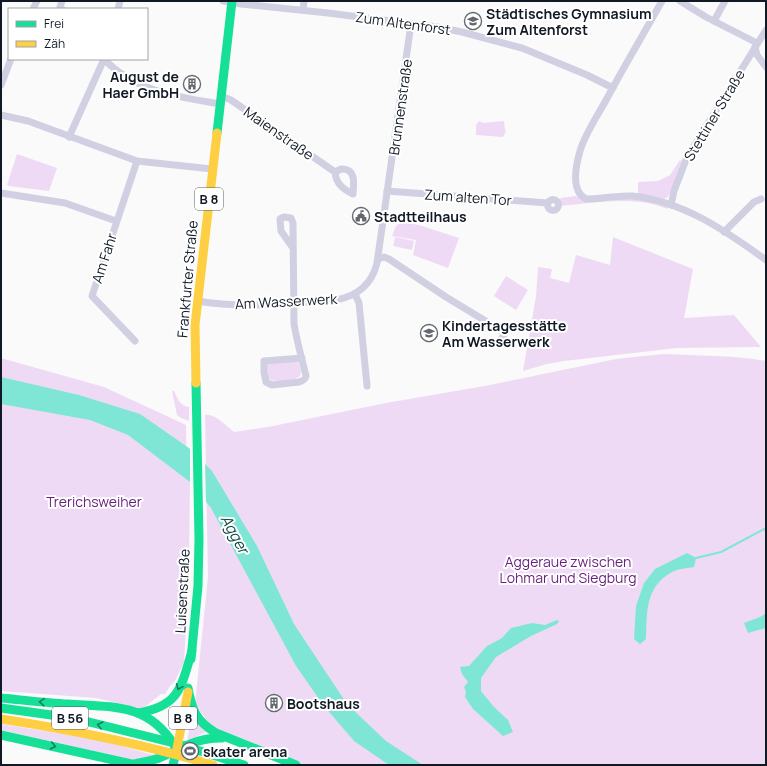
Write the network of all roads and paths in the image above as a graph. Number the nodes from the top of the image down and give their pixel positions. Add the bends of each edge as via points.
1 (304, 1) edge
2 (662, 1) edge
3 (680, 1) edge
4 (725, 1) edge
5 (229, 2) edge
6 (303, 10) junction
7 (714, 21) junction
8 (411, 24) junction
9 (766, 30) edge
10 (756, 45) junction
11 (11, 60) edge
12 (104, 60) edge
13 (105, 60) edge
14 (766, 67) edge
15 (1, 85) edge
16 (613, 88) junction
17 (220, 100) junction
18 (1, 115) edge
19 (69, 137) junction
20 (137, 161) junction
21 (212, 169) junction
22 (335, 172) dead end
23 (387, 190) junction
24 (1, 193) edge
25 (761, 198) dead end
26 (548, 203) dead end
27 (671, 205) junction
28 (116, 222) junction
29 (724, 232) junction
30 (293, 248) dead end
31 (378, 259) junction
32 (766, 260) edge
33 (355, 294) junction
34 (197, 301) junction
35 (294, 303) junction
36 (135, 341) dead end
37 (499, 342) dead end
38 (302, 358) junction
39 (367, 386) dead end
40 (196, 416) joint
41 (192, 651) junction
42 (188, 688) junction
43 (1, 698) edge
44 (1, 708) edge
45 (136, 713) junction
46 (1, 719) edge
47 (1, 735) edge
48 (230, 738) junction
49 (137, 739) junction
50 (177, 748) junction
51 (135, 764) edge
52 (173, 765) edge
53 (187, 765) edge
54 (213, 765) edge
55 (244, 765) edge
56 (296, 765) edge

1 - 6 street
2 - 16 street
3 - 7 street
4 - 7 street
5 - 6 street, Zum Altenforst
5 - 17 main road, Frankfurter Straße / B 8
6 - 8 street, Zum Altenforst
7 - 10 street
8 - 16 street, Zum Altenforst via 462,32 522,48
8 - 23 street, Brunnenstraße
9 - 10 street, Stettiner Straße
10 - 14 street via 759,58
10 - 27 street, Stettiner Straße via 686,157
11 - 15 street
12 - 19 street
13 - 17 street, Maienstraße via 126,76 171,96 202,101
16 - 27 street via 584,141 578,158 577,188 586,199 631,196
17 - 21 main road, Frankfurter Straße / B 8
17 - 22 street, Maienstraße via 231,100
18 - 19 street via 28,121
19 - 20 street
20 - 21 street
20 - 28 street, Am Fahr
21 - 34 main road, Frankfurter Straße / B 8
23 - 26 street, Zum alten Tor
23 - 31 street, Am Wasserwerk
24 - 28 street via 65,203
25 - 29 street
27 - 29 street via 694,214
28 - 36 street, Am Fahr via 92,296
29 - 32 street
30 - 35 street
31 - 33 street, Am Wasserwerk via 371,279
31 - 37 street via 389,258 502,331 504,335
33 - 35 street, Am Wasserwerk via 336,300
33 - 39 street via 359,303
34 - 35 street, Am Wasserwerk via 239,306
34 - 40 main road, Frankfurter Straße / B 8
35 - 38 street via 294,324
38 - 38 street via 264,361 266,382 272,385 302,382 306,376
40 - 41 main road, Luisenstraße / B 8 via 198,586
41 - 42 main road, Luisenstraße / B 8
41 -> 45 main road via 180,686 170,702 152,712
42 - 48 main road via 191,705 199,721 207,728
42 - 50 main road, Luisenstraße / B 8
45 -> 43 main road via 93,704
49 -> 44 main road, B 56 via 72,718
45 - 50 main road via 157,724
46 - 49 main road, B 56
47 -> 51 main road
48 - 50 main road via 208,737
48 - 56 main road
49 - 54 main road, B 56
49 - 55 main road, B 56 via 178,744
50 - 51 main road via 148,762
50 - 52 main road, Luisenstraße
50 - 53 main road

